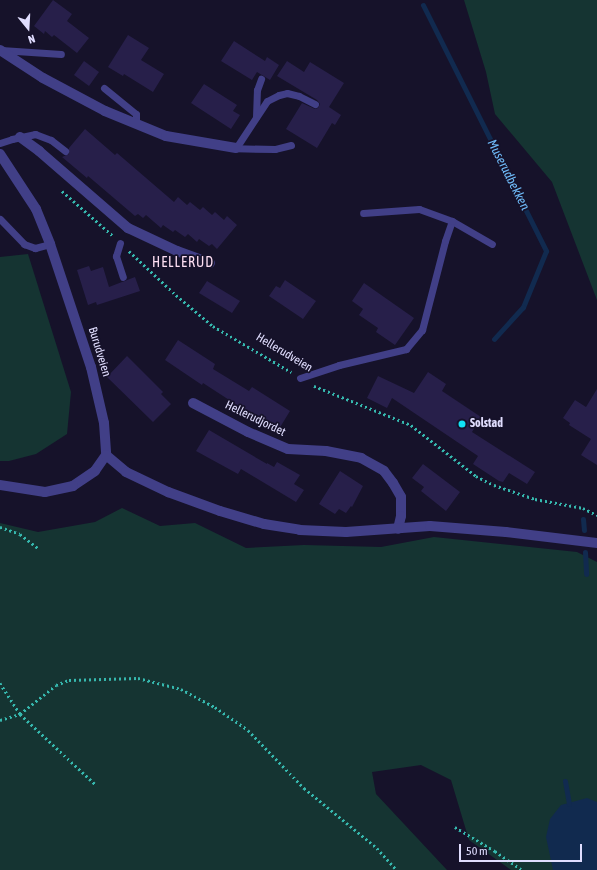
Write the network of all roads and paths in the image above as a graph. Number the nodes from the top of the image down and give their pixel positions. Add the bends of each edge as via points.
1 (0, 50) edge
2 (61, 54) dead end
3 (261, 79) dead end
4 (104, 88) dead end
5 (315, 104) dead end
6 (256, 117) junction
7 (136, 124) junction
8 (20, 137) junction
9 (2, 143) edge
10 (292, 145) dead end
11 (236, 148) junction
12 (65, 151) dead end
13 (0, 154) edge
14 (61, 189) dead end
15 (364, 213) dead end
16 (0, 219) edge
17 (452, 221) junction
18 (120, 243) junction
19 (50, 244) junction
20 (492, 244) dead end
21 (210, 263) dead end
22 (123, 277) dead end
23 (300, 378) junction
24 (193, 403) dead end
25 (106, 455) junction
26 (0, 485) edge
27 (597, 515) edge
28 (0, 527) edge
29 (398, 529) junction
30 (597, 543) edge
31 (38, 548) dead end
32 (0, 683) edge
33 (20, 714) junction
34 (0, 720) edge
35 (95, 784) dead end
36 (455, 828) dead end
37 (398, 870) edge
38 (522, 870) edge

1 - 2 lane
1 - 7 street via 43,78 105,111
3 - 6 lane via 256,90
4 - 7 lane via 136,114
5 - 6 lane via 287,93 267,101
6 - 11 lane
7 - 11 street via 166,136
8 - 9 lane
8 - 12 lane via 42,135
8 - 21 street via 39,150 128,228
10 - 11 lane via 275,149
13 - 19 street, Burudveien via 36,209
14 - 18 path, Hellerudveien
15 - 17 lane via 419,209
16 - 19 lane via 24,244 35,248
17 - 20 lane
17 - 23 lane via 422,330 406,349 339,365
18 - 22 lane via 116,256
18 - 23 path, Hellerudveien via 213,326
19 - 25 street, Burudveien via 91,367 104,423
23 - 27 path, Hellerudveien via 319,390 411,425 476,476 494,485 535,499 583,508
24 - 29 street, Hellerudjordet via 248,432 288,449 326,451 361,458 384,471 400,497 401,516
25 - 26 street via 95,471 73,486 45,492
25 - 29 street via 126,472 168,492 264,524 300,530 346,532
28 - 31 path via 20,534
29 - 30 street via 430,526
32 - 33 path
33 - 34 path
33 - 35 path
33 - 37 path via 56,685 69,680 138,678 181,689 215,707 248,730 304,788 378,848
36 - 38 path

